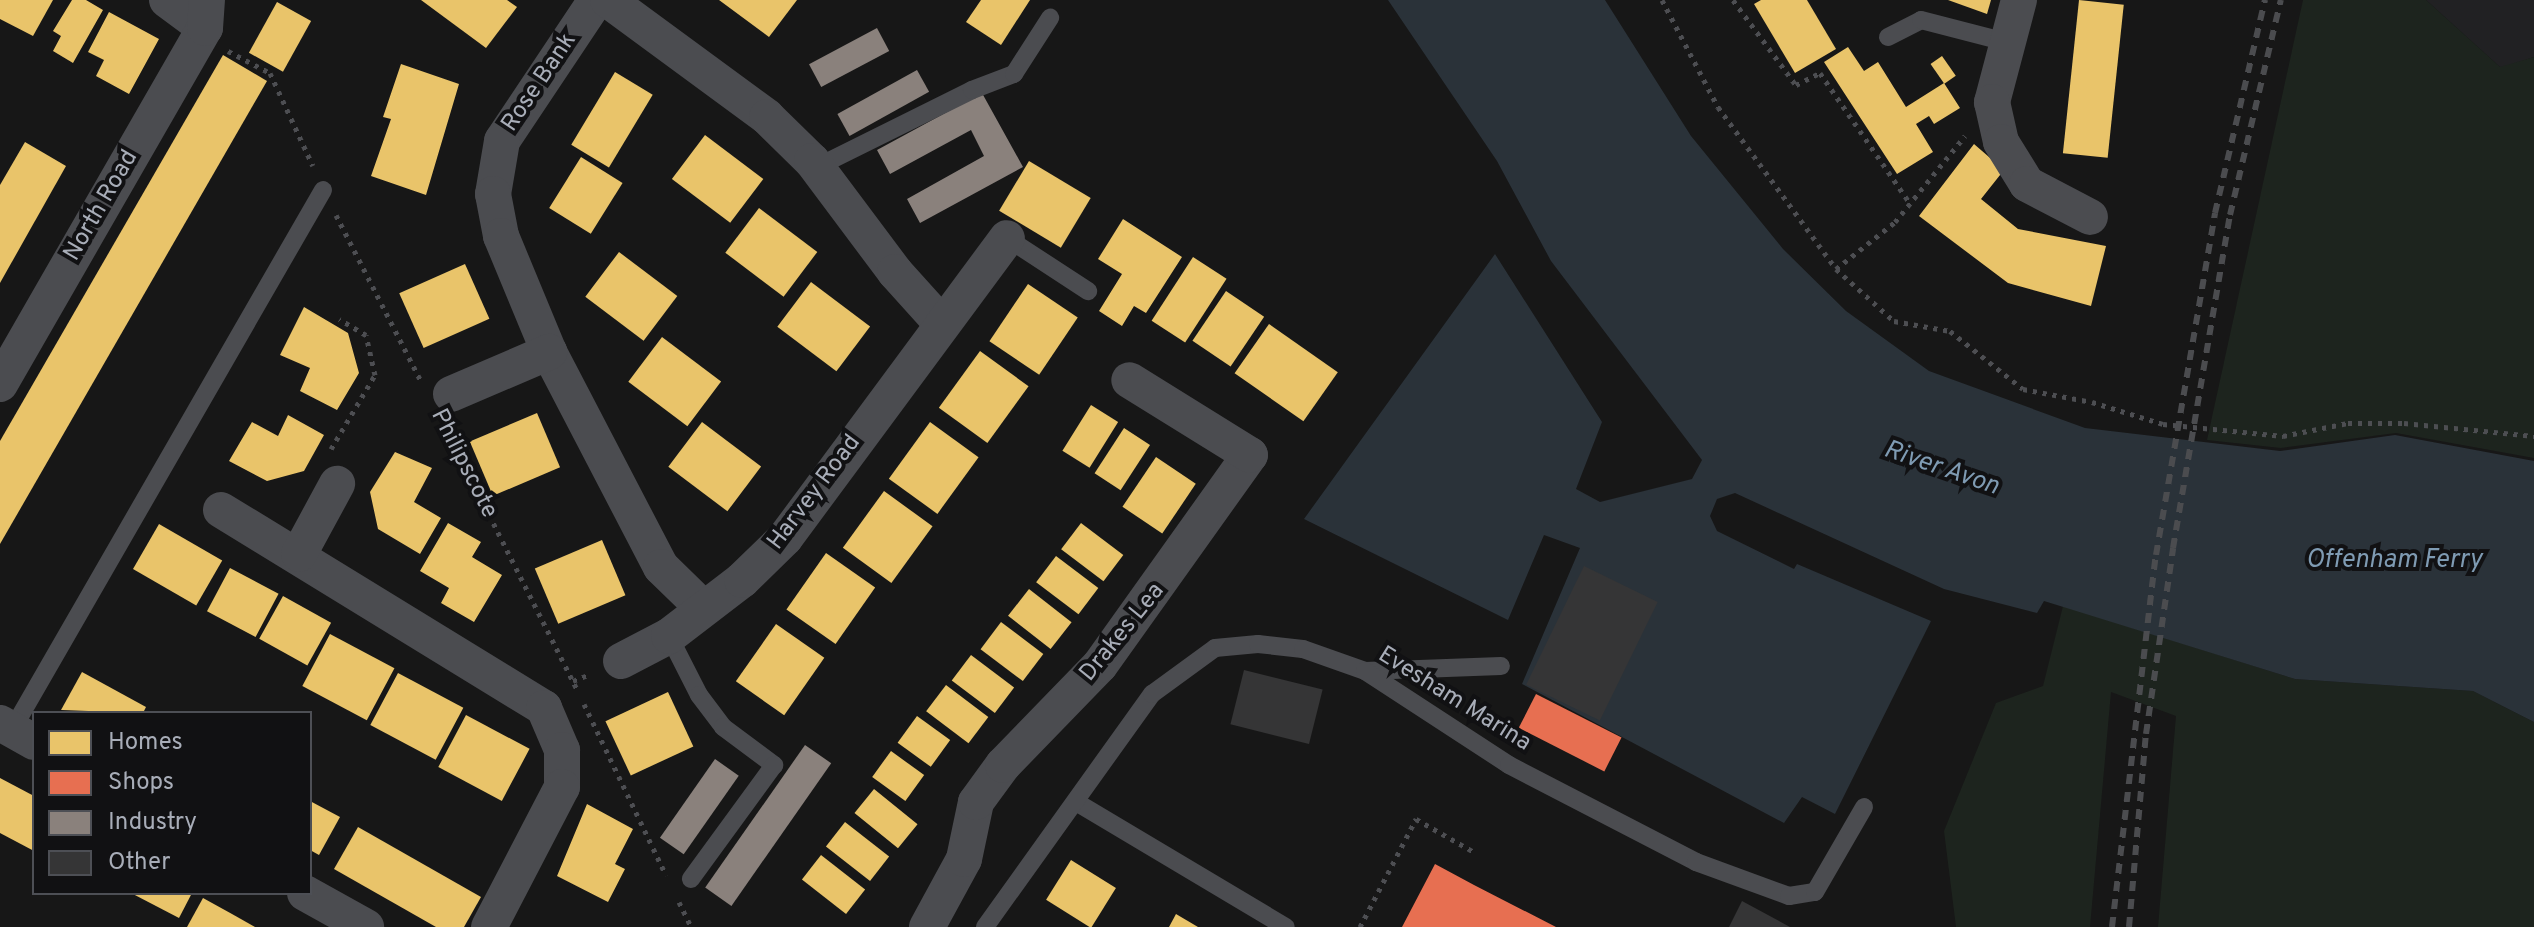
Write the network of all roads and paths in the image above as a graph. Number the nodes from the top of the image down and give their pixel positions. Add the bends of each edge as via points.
1 (167, 0) edge
2 (596, 0) edge
3 (608, 0) edge
4 (1662, 0) edge
5 (1733, 0) edge
6 (2019, 0) edge
7 (206, 14) edge
8 (1050, 18) dead end
9 (1888, 37) dead end
10 (2006, 42) junction
11 (1992, 102) junction
12 (817, 167) junction
13 (323, 190) junction
14 (1911, 205) junction
15 (2090, 217) dead end
16 (1007, 238) joint
17 (1836, 269) junction
18 (1088, 291) dead end
19 (339, 319) dead end
20 (940, 322) junction
21 (549, 352) junction
22 (1129, 380) dead end
23 (0, 384) edge
24 (438, 398) junction
25 (2534, 436) edge
26 (337, 484) joint
27 (221, 510) dead end
28 (299, 554) junction
29 (703, 608) junction
30 (669, 636) junction
31 (621, 661) dead end
32 (1501, 666) dead end
33 (1365, 671) junction
34 (15, 732) edge
35 (1076, 802) junction
36 (1864, 807) dead end
37 (1474, 852) dead end
38 (691, 879) dead end
39 (668, 880) dead end
40 (675, 894) dead end
41 (309, 895) edge
42 (366, 927) edge
43 (489, 927) edge
44 (691, 927) edge
45 (927, 927) edge
46 (985, 927) edge
47 (1286, 927) edge
48 (1360, 927) edge

1 - 7 street
2 - 21 street, Rose Bank via 513,121 496,163 493,194 501,236
3 - 12 street via 767,117
4 - 17 path via 1718,107
5 - 14 path via 1796,85 1820,73
6 - 10 street
7 - 13 path, Philipscote via 225,49 270,73
7 - 23 street, North Road
8 - 12 lane via 1014,74
9 - 10 lane via 1921,20
10 - 11 street
11 - 14 path
11 - 15 street via 2001,142 2027,184
12 - 20 street via 895,272
13 - 24 path, Philipscote
13 - 34 lane
14 - 17 path
16 - 18 lane
16 - 20 street, Harvey Road
17 - 25 path via 1894,321 1950,331 2023,389 2092,402 2163,424 2283,436 2348,423 2404,423
19 - 26 path via 366,335 375,375 326,459
20 - 29 street, Harvey Road via 785,538 742,580
21 - 24 street
21 - 29 street, Rose Bank via 661,567
22 - 45 street, Drakes Lea via 1250,455 1100,665 1003,765 976,802 964,859
24 - 39 path, Philipscote
26 - 28 street
27 - 28 street
28 - 43 street via 544,708 556,729 566,769 562,787
29 - 30 street, Harvey Road
30 - 31 street, Harvey Road
30 - 38 lane via 699,695 723,727 774,765
32 - 33 lane
33 - 35 lane, Evesham Marina via 1303,649 1258,644 1215,648 1152,694
33 - 36 lane, Evesham Marina via 1509,765 1753,887 1789,896 1815,892
35 - 46 lane, Evesham Marina
35 - 47 lane
37 - 48 path via 1416,819
40 - 44 path
41 - 42 street

